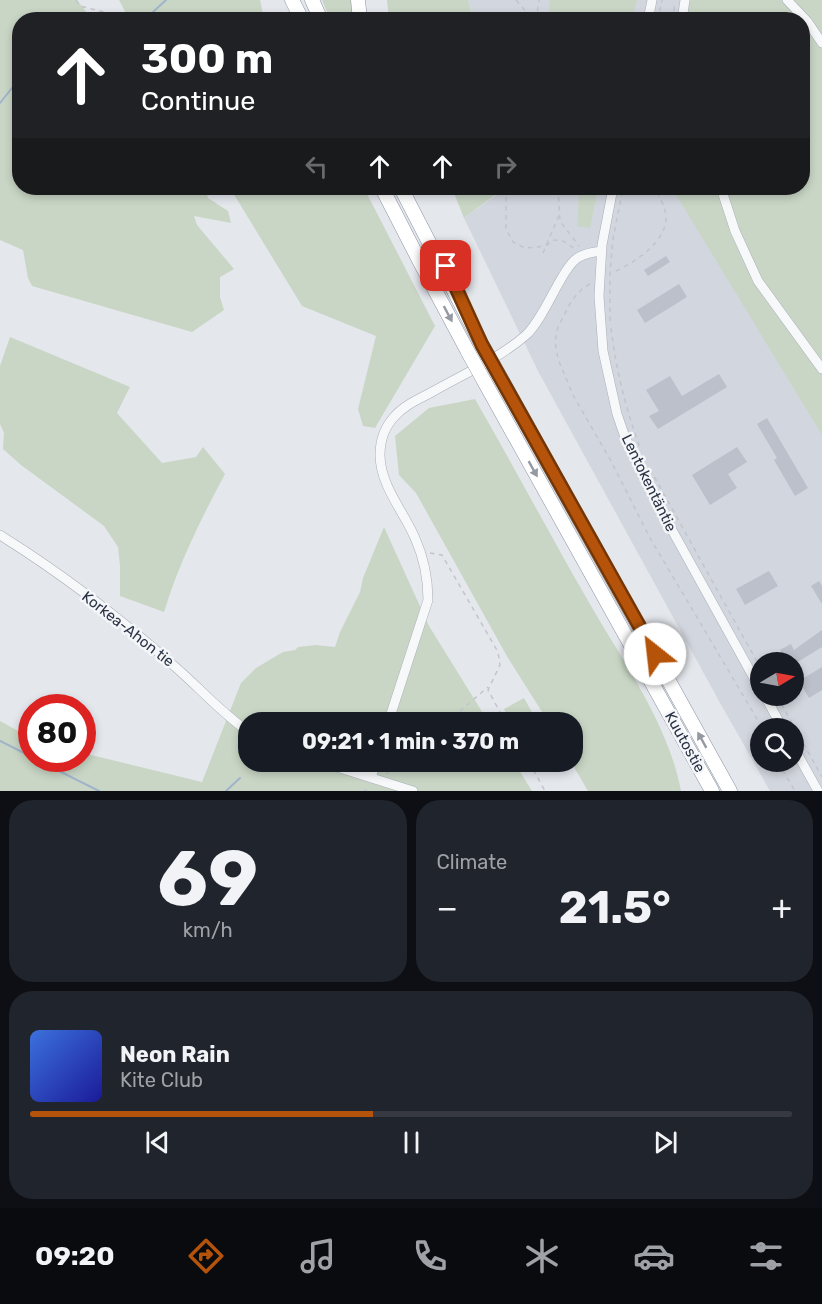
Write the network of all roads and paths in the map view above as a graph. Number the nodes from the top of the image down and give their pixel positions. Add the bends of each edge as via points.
1 (76, 0) edge
2 (516, 0) edge
3 (787, 0) edge
4 (104, 12) edge
5 (527, 12) edge
6 (798, 12) edge
7 (810, 25) edge
8 (822, 43) edge
9 (386, 195) edge
10 (405, 195) edge
11 (413, 195) edge
12 (506, 195) edge
13 (559, 195) edge
14 (612, 195) edge
15 (622, 195) edge
16 (658, 195) edge
17 (723, 195) edge
18 (561, 211) junction
19 (547, 245) junction
20 (601, 251) junction
21 (543, 254) dead end
22 (584, 254) junction
23 (616, 271) dead end
24 (591, 284) dead end
25 (482, 345) junction
26 (822, 369) edge
27 (527, 424) junction
28 (513, 432) junction
29 (640, 448) dead end
30 (648, 465) dead end
31 (0, 535) edge
32 (421, 552) dead end
33 (752, 652) edge
34 (750, 671) edge
35 (489, 686) junction
36 (783, 706) edge
37 (392, 712) edge
38 (459, 712) edge
39 (500, 712) edge
40 (756, 718) edge
41 (238, 724) edge
42 (804, 766) edge
43 (347, 772) edge
44 (374, 772) edge
45 (387, 772) edge
46 (535, 772) edge
47 (784, 772) edge
48 (822, 777) edge
49 (373, 782) junction
50 (363, 791) edge
51 (413, 791) edge
52 (545, 791) edge
53 (712, 791) edge
54 (730, 791) edge
55 (795, 791) edge
56 (818, 791) edge

1 - 4 path via 80,6
2 - 5 path
3 - 6 street
7 - 8 street
9 -> 28 highway, Kuutostie, bridge
10 - 25 highway, Kuutostie
11 - 25 highway
12 - 19 path via 506,229 513,242 524,247
13 - 18 path
14 - 20 street, Lentokentäntie
15 - 29 path via 610,272 610,323 624,403
16 - 23 path via 666,218 659,239
17 - 26 street via 758,281
18 - 19 path
18 - 22 path via 560,220
19 - 21 path
19 - 22 path via 554,240 563,241
20 - 22 street
20 - 34 street, Lentokentäntie via 603,351 625,437
22 - 37 street via 568,268 526,335 408,405 384,433 380,455 384,476 419,546 428,587 428,600
24 - 40 path via 572,300 558,327 558,359 573,395 612,460 650,538
25 - 27 highway, Kuutostie, bridge
27 - 28 street
54 -> 27 highway, Kuutostie
28 -> 53 highway, Kuutostie
30 - 33 path
31 - 41 street, Korkea-Ahon tie via 116,618
32 - 35 path via 442,555 489,634 500,665
35 - 38 path
35 - 39 path
36 - 48 path
42 - 56 street
43 - 49 street
44 - 49 street
45 - 49 path
46 - 52 path
47 - 55 path
49 - 50 path
49 - 51 street

